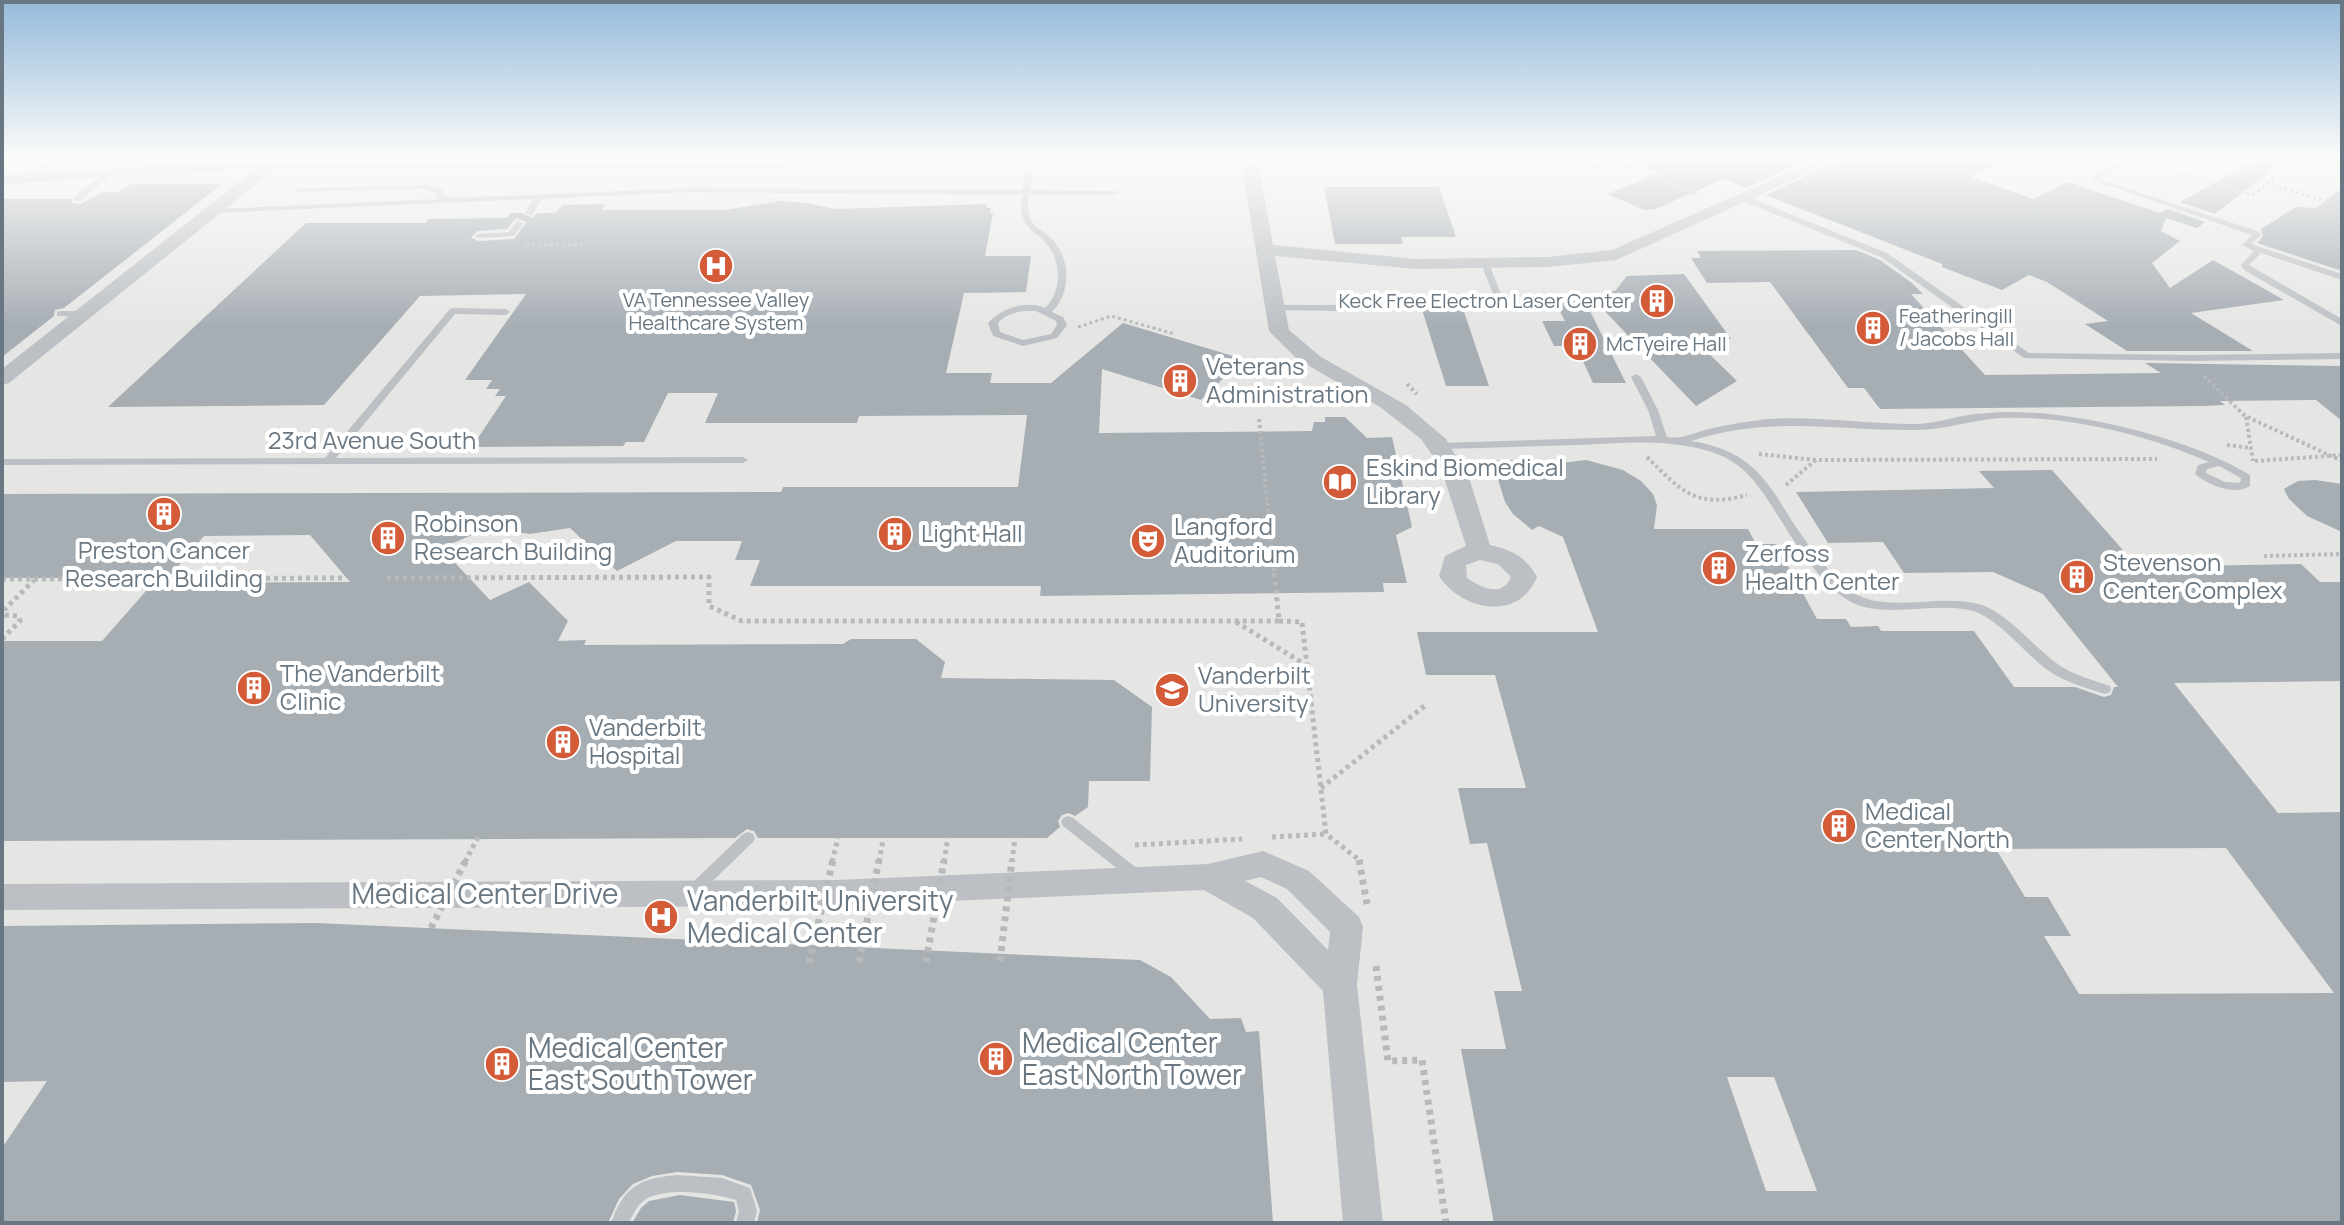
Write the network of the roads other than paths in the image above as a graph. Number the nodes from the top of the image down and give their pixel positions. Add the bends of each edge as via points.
1 (210, 214) edge
2 (1028, 214) edge
3 (1259, 214) edge
4 (1707, 214) edge
5 (1783, 214) edge
6 (2198, 214) edge
7 (520, 223) dead end
8 (478, 236) dead end
9 (1265, 250) junction
10 (2259, 250) junction
11 (1485, 264) junction
12 (2342, 277) edge
13 (1501, 304) dead end
14 (1274, 308) junction
15 (1344, 308) dead end
16 (1047, 311) junction
17 (506, 312) dead end
18 (60, 314) dead end
19 (84, 314) junction
20 (2342, 323) edge
21 (2342, 356) edge
22 (1636, 377) dead end
23 (2, 379) edge
24 (1662, 439) junction
25 (1681, 441) junction
26 (1439, 446) junction
27 (743, 460) dead end
28 (328, 461) junction
29 (2214, 461) road end
30 (2, 462) edge
31 (1480, 552) dead end
32 (2105, 689) dead end
33 (1068, 822) dead end
34 (748, 838) dead end
35 (1208, 877) junction
36 (1141, 879) junction
37 (691, 893) junction
38 (2, 897) edge
39 (1340, 985) junction
40 (620, 1223) edge
41 (745, 1223) edge
42 (1363, 1223) edge

1 - 19 street
2 - 16 lane via 1050,243 1064,286 1059,302
3 - 9 street
4 - 11 street via 1616,255
5 - 21 lane via 1884,255 2027,356
6 - 10 lane via 2257,234 2246,245
7 - 8 lane via 511,234
9 - 11 street via 1417,264
9 - 14 street
10 - 12 lane
10 - 20 lane via 2247,268
11 - 13 lane
14 - 15 lane
14 - 26 street via 1279,331 1289,344 1395,406
16 - 16 lane via 1015,310 998,318 993,329 1012,342 1045,340 1062,325
17 - 28 lane via 453,311
18 - 19 lane
19 - 23 street
22 - 24 lane
24 - 25 lane
24 - 26 lane
25 - 29 lane via 1750,422 1915,427 2038,414 2121,430
25 - 32 lane via 1726,453 1754,472 1814,561 1847,595 1871,603 1980,608 2057,670
26 - 31 street via 1462,493
27 - 28 lane, 23rd Avenue South
28 - 30 lane, 23rd Avenue South
33 - 36 lane
34 - 37 lane
35 - 36 street, Medical Center Drive
35 - 39 street via 1265,908
35 - 39 street, Medical Center Drive via 1263,864 1298,880 1347,927
36 - 37 street, Medical Center Drive via 837,893
37 - 38 street, Medical Center Drive
39 - 42 street, Medical Center Drive
40 - 41 lane via 640,1193 661,1185 729,1186 744,1194

